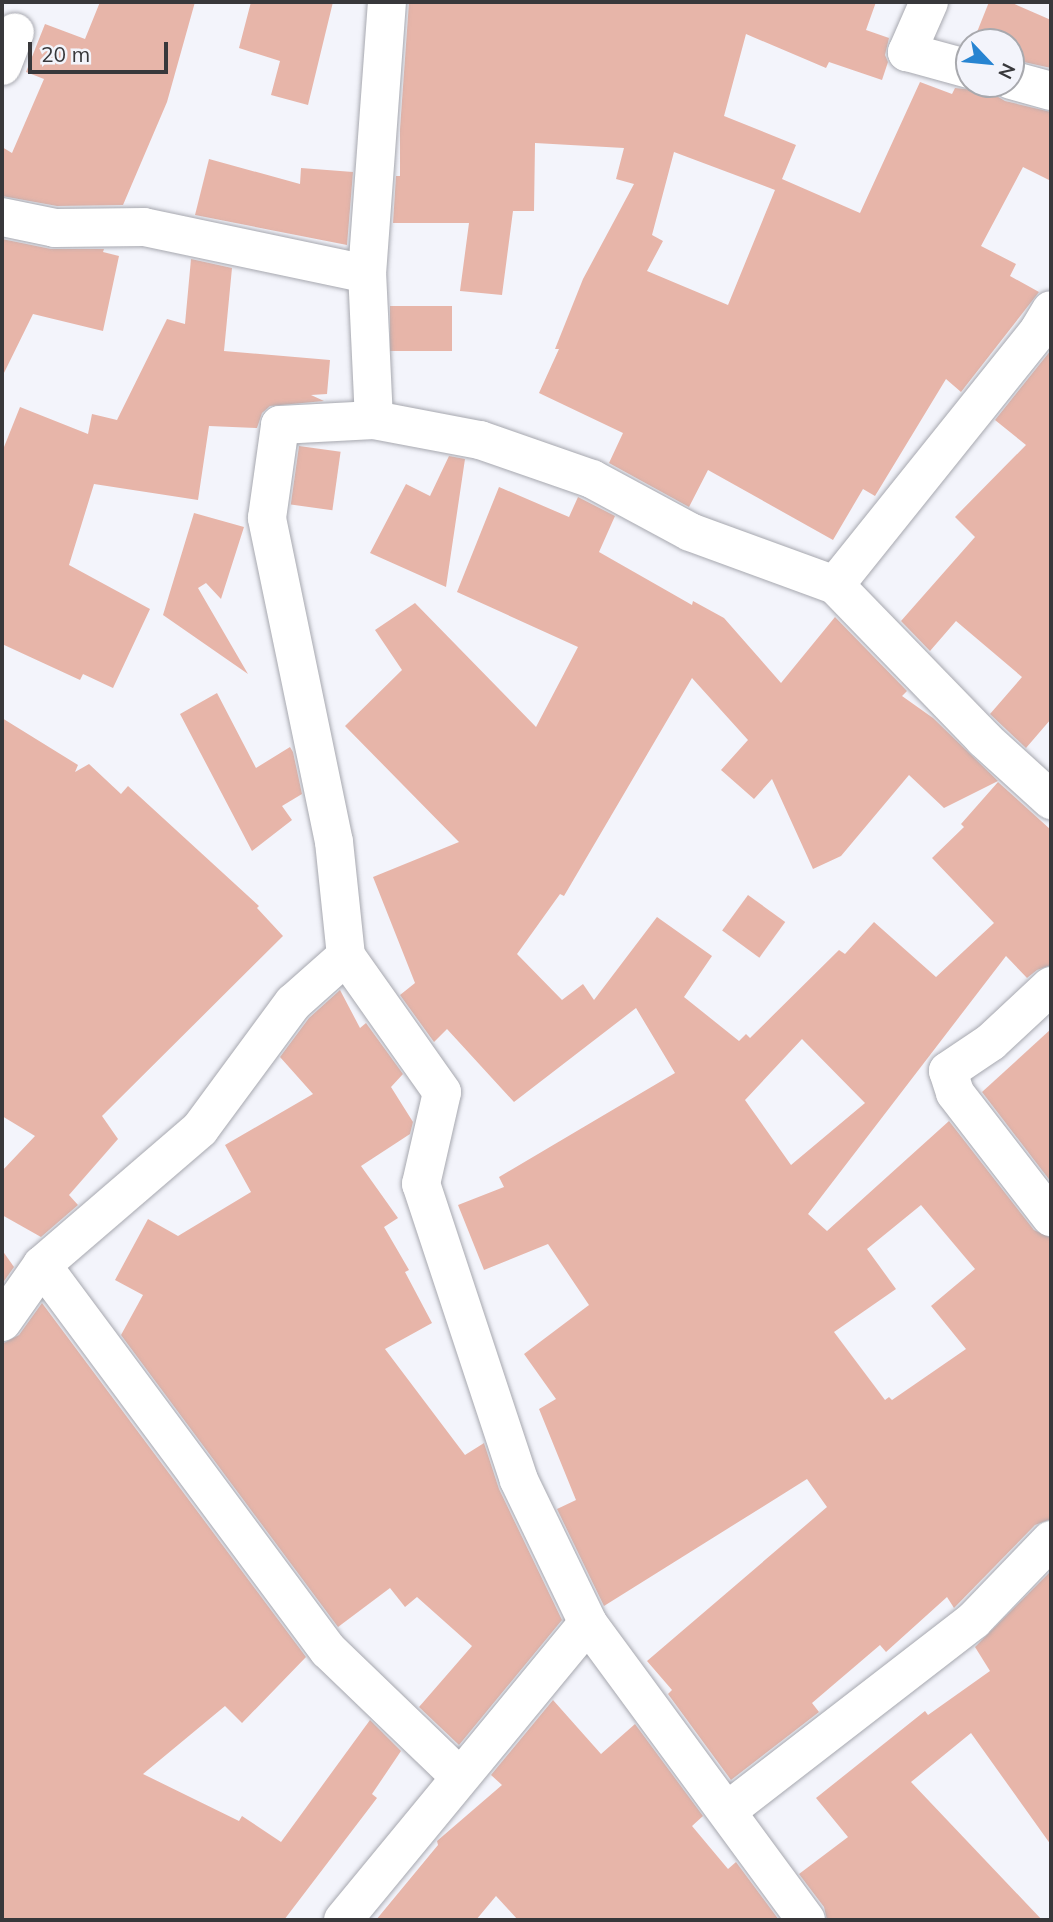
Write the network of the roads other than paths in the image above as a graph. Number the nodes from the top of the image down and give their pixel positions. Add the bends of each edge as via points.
1 (387, 2) edge
2 (929, 2) edge
3 (955, 65) edge
4 (1025, 84) edge
5 (1051, 91) edge
6 (2, 216) edge
7 (367, 274) junction
8 (1051, 310) edge
9 (374, 420) junction
10 (835, 585) junction
11 (1051, 800) edge
12 (346, 956) junction
13 (1051, 986) edge
14 (1051, 1217) edge
15 (42, 1265) junction
16 (2, 1322) edge
17 (1051, 1540) edge
18 (588, 1623) junction
19 (460, 1777) junction
20 (727, 1811) junction
21 (343, 1920) edge
22 (806, 1920) edge

1 - 7 street
2 - 3 street via 908,52
4 - 5 street
6 - 7 street via 55,228 144,227
7 - 9 street
8 - 10 street
9 - 10 street via 480,440 592,479 690,532
9 - 12 street via 280,425 267,518 334,842
10 - 11 street via 984,739
12 - 15 street via 293,1003 200,1129
12 - 18 street via 442,1092 421,1184 519,1480
13 - 14 street via 991,1042 948,1071 955,1093
15 - 16 street
15 - 19 street via 328,1650
17 - 20 street via 974,1620
18 - 19 street
18 - 20 street
19 - 21 street
20 - 22 street

